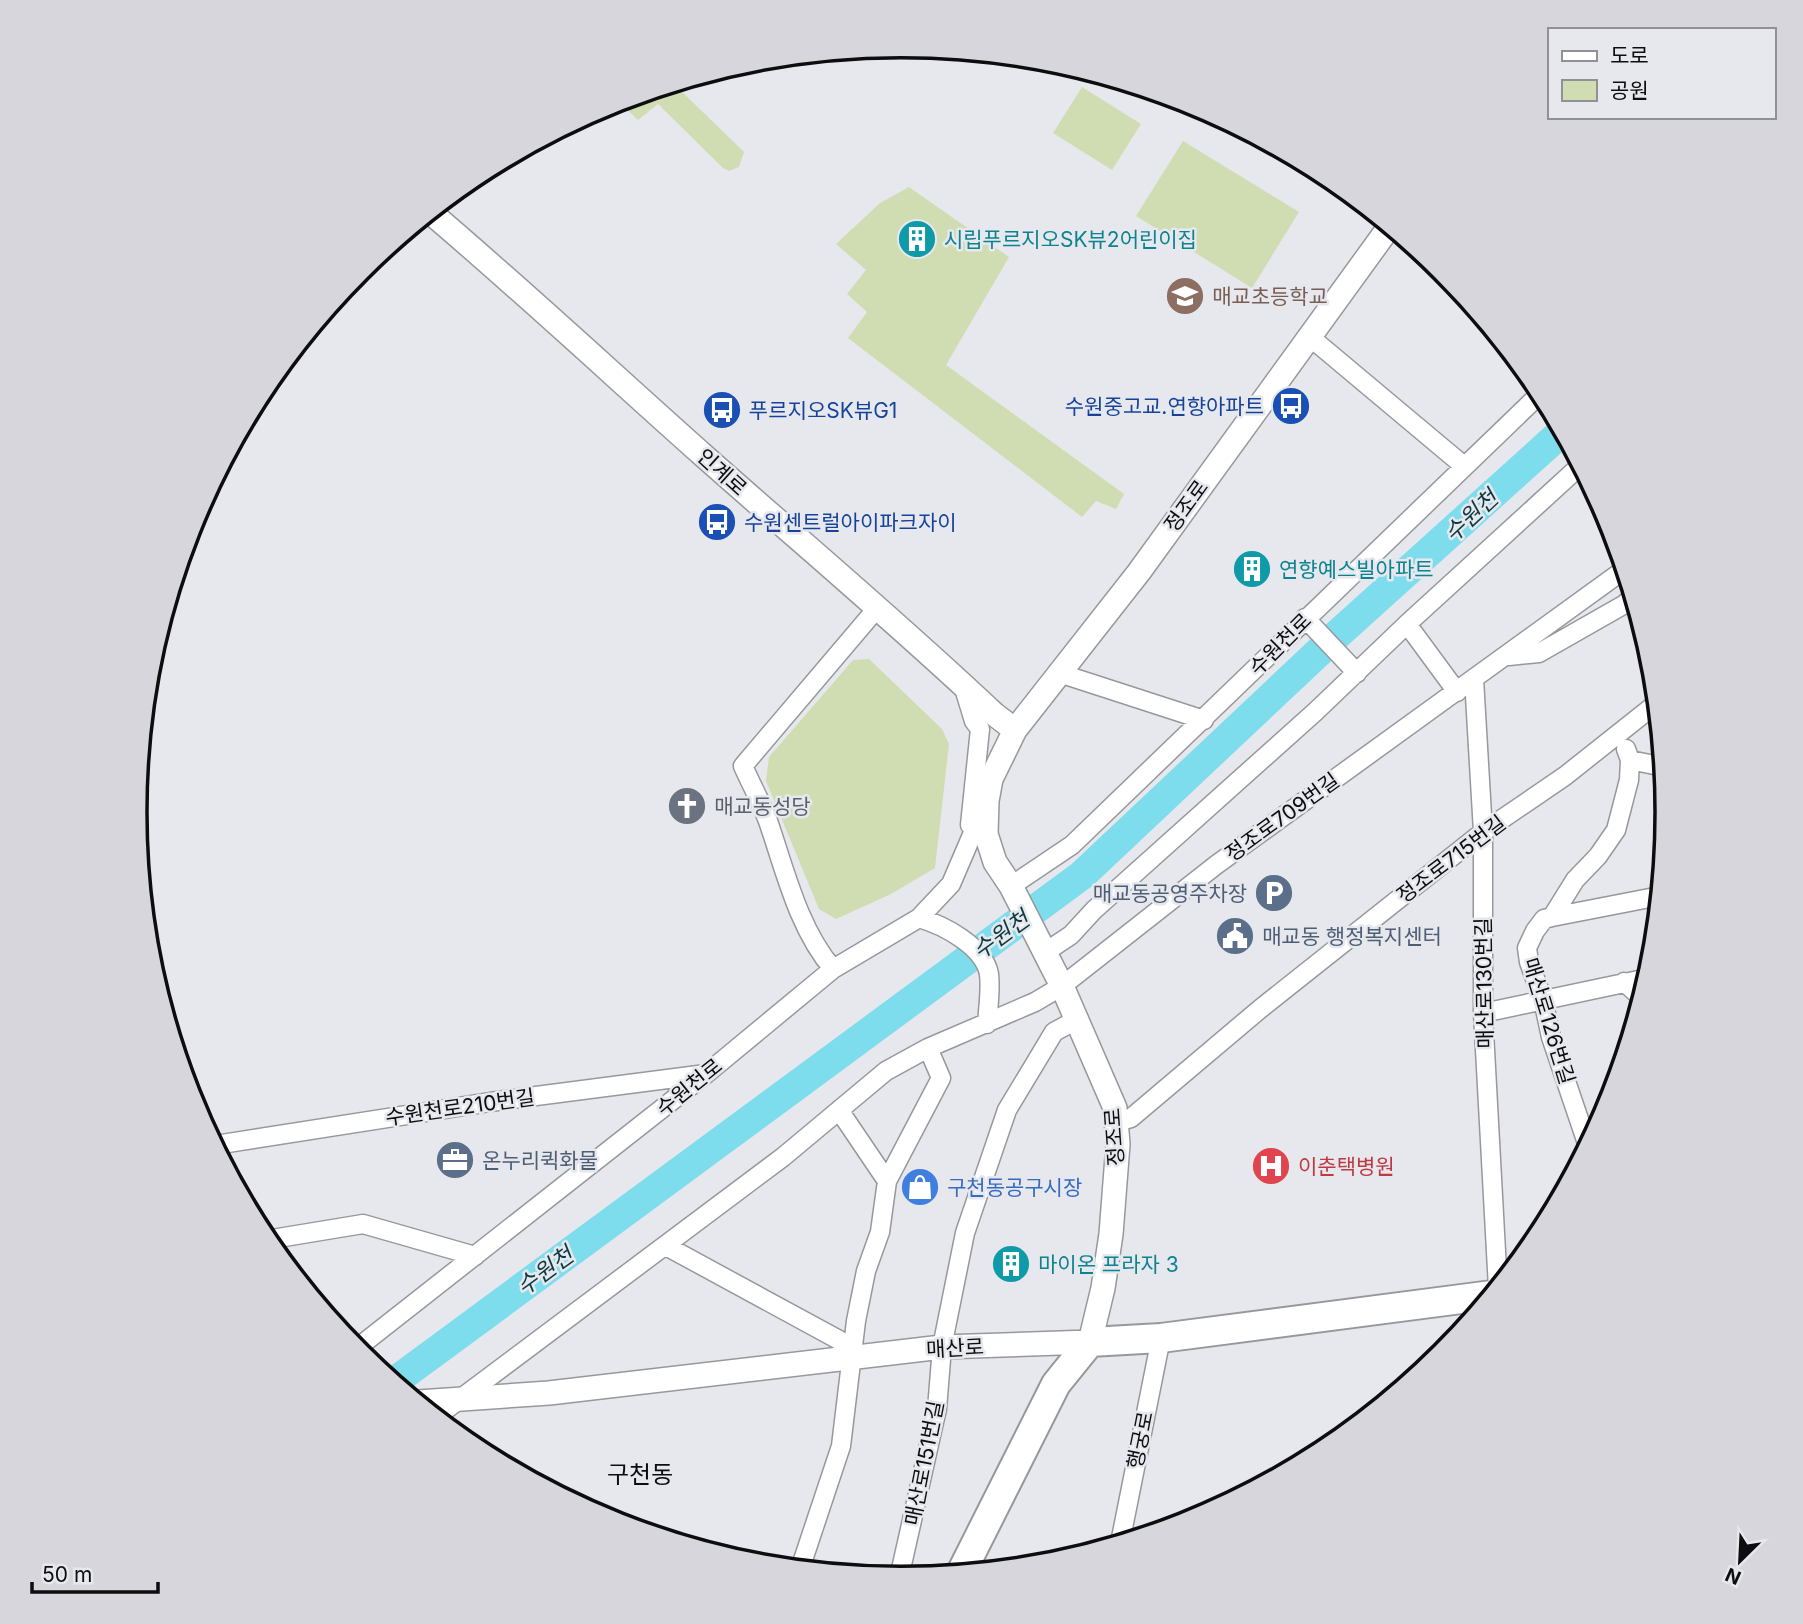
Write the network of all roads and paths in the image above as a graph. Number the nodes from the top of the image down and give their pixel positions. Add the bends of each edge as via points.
1 (437, 218) edge
2 (1385, 233) edge
3 (1310, 337) junction
4 (1533, 400) edge
5 (1464, 466) junction
6 (1574, 471) edge
7 (1617, 575) edge
8 (1626, 603) edge
9 (878, 607) junction
10 (1305, 618) junction
11 (1407, 624) junction
12 (1508, 656) junction
13 (1059, 673) junction
14 (1357, 673) junction
15 (1474, 679) junction
16 (963, 685) junction
17 (1457, 692) junction
18 (1648, 710) edge
19 (1204, 720) junction
20 (1015, 730) junction
21 (1620, 734) junction
22 (1630, 760) junction
23 (1654, 765) edge
24 (987, 801) junction
25 (1483, 832) junction
26 (967, 845) junction
27 (1013, 890) junction
28 (1650, 898) edge
29 (1552, 917) junction
30 (919, 918) junction
31 (1043, 950) junction
32 (833, 968) junction
33 (1636, 980) edge
34 (1624, 982) junction
35 (1062, 986) junction
36 (1634, 991) edge
37 (1543, 1000) junction
38 (1483, 1013) junction
39 (1076, 1020) junction
40 (987, 1024) junction
41 (928, 1048) junction
42 (706, 1074) junction
43 (839, 1110) junction
44 (1116, 1122) junction
45 (1584, 1133) edge
46 (224, 1144) edge
47 (887, 1181) junction
48 (279, 1238) edge
49 (666, 1246) junction
50 (475, 1256) junction
51 (1497, 1274) edge
52 (1478, 1298) edge
53 (1161, 1338) junction
54 (365, 1342) edge
55 (1090, 1342) junction
56 (942, 1347) junction
57 (853, 1357) junction
58 (447, 1405) edge
59 (1122, 1533) edge
60 (803, 1560) edge
61 (966, 1563) edge
62 (902, 1566) edge

1 - 9 street, 인계로
2 - 3 street, 정조로
3 - 5 street
3 - 13 street, 정조로 via 1139,572
4 - 5 street, 수원천로
5 - 10 street, 수원천로
6 - 11 street
7 - 12 street, 정조로709번길
8 - 12 street, 정조로709번길 via 1539,653
9 - 16 street, 인계로
9 - 32 street via 743,766 818,951
10 - 14 street
10 - 19 street, 수원천로
11 - 14 street
11 - 17 street
12 - 15 street, 정조로709번길
13 - 19 street
13 - 20 street, 정조로
14 - 31 street via 1071,935
15 - 17 street, 정조로709번길
15 - 25 street, 매산로130번길
16 - 20 street, 인계로
16 - 26 street via 980,729
17 - 35 street, 정조로709번길 via 1216,865
18 - 21 street, 정조로715번길
19 - 27 street, 수원천로 via 1072,845
20 - 24 street, 정조로 via 991,779
21 - 22 street
21 - 25 street, 정조로715번길
22 - 23 street
22 - 29 street, 매산로126번길 via 1616,830
24 - 26 street, 수원천로
24 - 27 street, 정조로 via 986,834 995,862
25 - 38 street, 매산로130번길
25 - 44 street, 정조로715번길 via 1130,1118
26 - 30 street, 수원천로 via 951,884
27 - 31 street, 정조로
28 - 29 street
29 - 37 street, 매산로126번길 via 1544,919 1527,948
30 - 32 street, 수원천로
30 - 40 street via 949,930 979,956 989,972
31 - 35 street, 정조로
32 - 42 street, 수원천로
33 - 34 street
34 - 36 street
34 - 37 street
35 - 39 street, 정조로
35 - 40 street
37 - 38 street
37 - 45 street, 매산로126번길
38 - 51 street, 매산로130번길
39 - 44 street, 정조로 via 1115,1108
39 - 56 street, 매산로151번길 via 1054,1032 1007,1110 965,1233
40 - 41 street
41 - 43 street via 886,1070
41 - 47 street via 942,1078
42 - 46 street, 수원천로210번길
42 - 50 street, 수원천로
43 - 47 street
43 - 49 street
44 - 55 street, 정조로 via 1111,1234
47 - 57 street via 880,1232 856,1321
48 - 50 street via 363,1224
49 - 57 street via 839,1340
49 - 58 street
50 - 54 street, 수원천로
52 - 53 main road, 매산로
53 - 55 main road, 매산로
53 - 59 street, 행궁로
55 - 56 street, 매산로
55 - 61 main road, 정조로 via 1056,1384
56 - 57 street, 매산로
56 - 62 street, 매산로151번길 via 937,1409
57 - 58 street, 매산로
57 - 60 street via 841,1447

